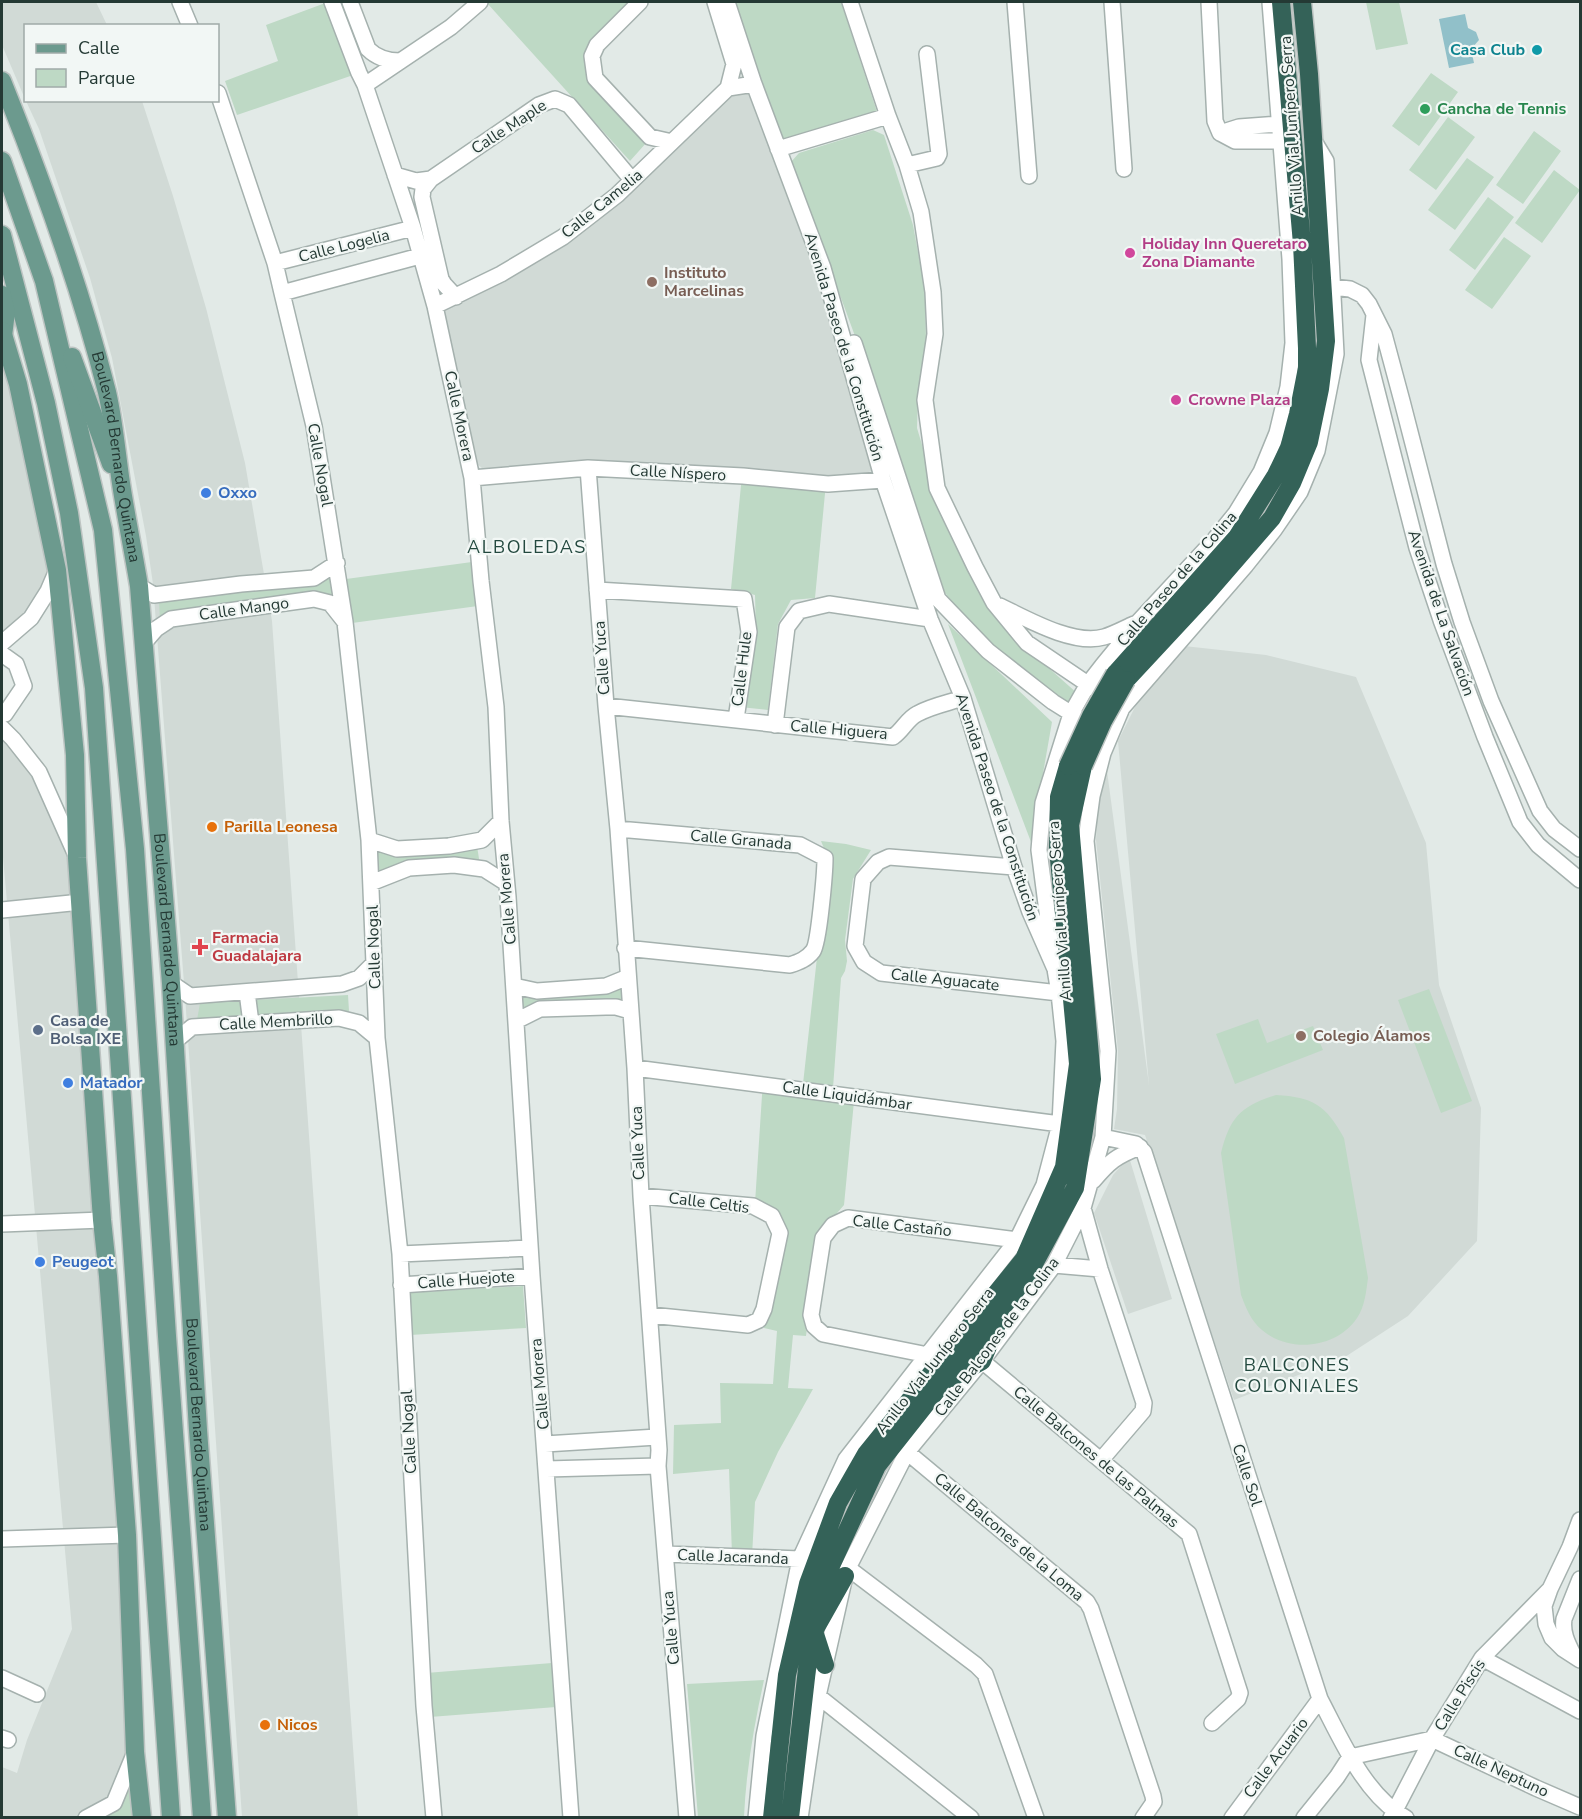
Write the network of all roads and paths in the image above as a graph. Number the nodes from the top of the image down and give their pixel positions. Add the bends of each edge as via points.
1 (180, 2) edge
2 (332, 2) edge
3 (350, 2) edge
4 (480, 2) edge
5 (640, 2) edge
6 (715, 2) edge
7 (727, 2) edge
8 (850, 2) edge
9 (1015, 2) edge
10 (1112, 2) edge
11 (1209, 2) edge
12 (1270, 2) edge
13 (1281, 2) edge
14 (1302, 2) edge
15 (189, 24) edge
16 (927, 54) dead end
17 (400, 61) junction
18 (2, 81) edge
19 (754, 84) junction
20 (365, 85) junction
21 (728, 88) junction
22 (219, 96) edge
23 (888, 116) junction
24 (1279, 124) junction
25 (1220, 133) junction
26 (1313, 140) junction
27 (1281, 141) junction
28 (672, 142) junction
29 (778, 149) junction
30 (2, 161) edge
31 (907, 165) junction
32 (1124, 169) dead end
33 (395, 175) junction
34 (1029, 176) dead end
35 (430, 179) junction
36 (632, 180) junction
37 (413, 228) junction
38 (2, 235) edge
39 (420, 256) junction
40 (275, 263) junction
41 (823, 268) junction
42 (44, 281) junction
43 (1332, 287) junction
44 (282, 293) junction
45 (2, 295) edge
46 (456, 297) junction
47 (435, 306) junction
48 (1374, 315) junction
49 (2, 334) edge
50 (1402, 401) junction
51 (1381, 407) junction
52 (1411, 434) junction
53 (1389, 438) junction
54 (588, 468) junction
55 (472, 478) junction
56 (883, 480) junction
57 (123, 497) junction
58 (1438, 544) junction
59 (1417, 548) junction
60 (337, 564) junction
61 (1444, 564) junction
62 (57, 570) junction
63 (1423, 570) junction
64 (241, 584) junction
65 (139, 586) junction
66 (597, 590) junction
67 (994, 603) junction
68 (244, 609) junction
69 (930, 619) junction
70 (1139, 621) junction
71 (345, 622) junction
72 (2, 643) edge
73 (144, 644) junction
74 (2, 654) edge
75 (1121, 677) junction
76 (1092, 679) junction
77 (963, 698) junction
78 (1491, 701) junction
79 (1126, 703) junction
80 (606, 706) junction
81 (1474, 708) junction
82 (2, 714) edge
83 (736, 719) junction
84 (1069, 721) junction
85 (775, 725) junction
86 (2, 728) edge
87 (1503, 729) junction
88 (1485, 737) junction
89 (1107, 742) junction
90 (75, 755) junction
91 (1076, 766) junction
92 (1540, 811) junction
93 (501, 821) junction
94 (1520, 822) junction
95 (618, 829) junction
96 (1554, 829) junction
97 (369, 840) junction
98 (1538, 845) junction
99 (1581, 849) edge
100 (77, 858) junction
101 (1014, 867) junction
102 (1581, 880) edge
103 (371, 883) junction
104 (506, 883) junction
105 (107, 890) junction
106 (81, 902) junction
107 (2, 910) edge
108 (625, 948) junction
109 (374, 963) junction
110 (1055, 969) junction
111 (628, 977) junction
112 (171, 983) junction
113 (514, 986) junction
114 (247, 992) junction
115 (1059, 993) junction
116 (630, 1011) junction
117 (516, 1021) junction
118 (251, 1023) junction
119 (377, 1038) junction
120 (174, 1042) junction
121 (635, 1068) junction
122 (1060, 1124) junction
123 (1103, 1137) junction
124 (1140, 1147) junction
125 (1090, 1184) junction
126 (641, 1196) junction
127 (1083, 1208) junction
128 (185, 1209) junction
129 (102, 1220) junction
130 (2, 1224) edge
131 (1017, 1240) junction
132 (530, 1248) junction
133 (400, 1254) junction
134 (133, 1264) junction
135 (1054, 1265) junction
136 (1100, 1269) junction
137 (532, 1276) junction
138 (401, 1284) junction
139 (1005, 1304) junction
140 (650, 1315) junction
141 (167, 1336) junction
142 (928, 1355) junction
143 (982, 1361) junction
144 (943, 1383) junction
145 (657, 1437) junction
146 (545, 1444) junction
147 (907, 1452) junction
148 (1101, 1460) junction
149 (658, 1466) junction
150 (546, 1470) junction
151 (1581, 1520) edge
152 (127, 1535) junction
153 (2, 1539) edge
154 (1576, 1549) edge
155 (666, 1554) junction
156 (800, 1559) junction
157 (847, 1572) junction
158 (1580, 1581) edge
159 (1553, 1582) junction
160 (814, 1631) junction
161 (1577, 1657) edge
162 (1482, 1658) junction
163 (825, 1665) junction
164 (2, 1678) edge
165 (37, 1694) dead end
166 (818, 1696) junction
167 (1320, 1699) junction
168 (1581, 1711) edge
169 (1212, 1723) dead end
170 (1432, 1739) junction
171 (135, 1752) junction
172 (1350, 1756) junction
173 (1581, 1807) edge
174 (227, 1816) edge
175 (1398, 1816) edge
176 (86, 1818) edge
177 (142, 1818) edge
178 (171, 1818) edge
179 (202, 1818) edge
180 (434, 1818) edge
181 (572, 1818) edge
182 (687, 1818) edge
183 (756, 1818) edge
184 (772, 1818) edge
185 (790, 1818) edge
186 (800, 1818) edge
187 (970, 1818) edge
188 (1036, 1818) edge
189 (1143, 1818) edge
190 (1232, 1818) edge
191 (1304, 1818) edge

1 - 15 street
2 - 20 street, Calle Morera
3 - 17 street via 368,49 389,61
4 - 17 street
5 - 28 street via 597,45 592,56 595,78 650,137
6 - 21 street via 734,64
7 - 19 street, Avenida Paseo de la Constitución
8 - 23 street
9 - 34 street
10 - 32 street
11 - 25 street via 1215,121
12 - 24 street, Calle Paseo de la Colina
13 - 75 highway, Anillo Vial Junípero Serra via 1307,348 1298,414 1289,448 1276,475 1237,537
14 - 26 highway, Anillo Vial Junípero Serra
16 - 31 street via 939,154 937,158
17 - 20 street
18 - 57 main road, Boulevard Bernardo Quintana via 76,282 107,393
19 - 21 street
19 - 29 street, Avenida Paseo de la Constitución
20 - 33 street, Calle Morera
21 - 28 street, Calle Camelia
22 - 40 street, Calle Nogal
23 - 29 street
23 - 31 street
24 - 25 street via 1239,127
24 - 27 street, Calle Paseo de la Colina
25 - 27 street via 1235,141
26 - 43 street via 1326,161
26 - 75 highway, Anillo Vial Junípero Serra via 1326,341 1309,442 1272,518 1206,594
27 - 70 street, Calle Paseo de la Colina via 1293,343 1277,433 1261,472 1236,513
28 - 36 street, Calle Camelia
29 - 41 street, Avenida Paseo de la Constitución
30 - 42 main road, Boulevard Bernardo Quintana
31 - 67 street via 921,212 933,292 935,334 925,400 937,488
33 - 35 street via 416,181
33 - 37 street, Calle Morera
35 - 36 street, Calle Maple via 539,105 555,99 569,105
35 - 46 street via 423,189 423,207 441,279
36 - 46 street, Calle Camelia via 562,237
37 - 39 street, Calle Morera
37 - 40 street, Calle Logelia
38 - 105 main road via 46,403 69,513 94,688
39 - 44 street, Calle Logelia
39 - 47 street, Calle Morera
40 - 44 street, Calle Nogal
41 - 56 street, Avenida Paseo de la Constitución
41 - 84 street via 865,374 938,599 988,651
42 - 57 main road
42 - 141 main road, Boulevard Bernardo Quintana via 103,530 110,588 135,849
43 - 48 street, Avenida de La Salvación via 1362,295
43 - 79 street, Calle Balcones de la Colina via 1336,354 1317,451 1300,492 1246,565
44 - 60 street, Calle Nogal via 314,426
45 - 49 main road via 6,312
46 - 47 street, Calle Camelia
47 - 55 street, Calle Morera
48 - 50 street, Avenida de La Salvación via 1384,334
48 - 51 street, Avenida de La Salvación via 1369,360
49 - 62 main road via 18,384
50 - 51 street
50 - 52 street, Avenida de La Salvación
51 - 53 street, Avenida de La Salvación
52 - 53 street
52 - 58 street, Avenida de La Salvación
53 - 59 street, Avenida de La Salvación
54 - 55 street, Calle Níspero
54 - 56 street, Calle Níspero via 828,484
54 - 66 street, Calle Yuca
55 - 93 street, Calle Morera via 496,707
56 - 69 street, Avenida Paseo de la Constitución
57 - 65 main road, Boulevard Bernardo Quintana
58 - 59 street
58 - 61 street, Avenida de La Salvación
59 - 63 street, Avenida de La Salvación
60 - 64 street, Calle Mango via 314,578
60 - 71 street, Calle Nogal
61 - 63 street
61 - 78 street, Avenida de La Salvación
62 - 72 street via 31,618
62 - 90 main road
63 - 81 street, Avenida de La Salvación
64 - 65 street, Calle Mango via 154,595
64 - 68 street
65 - 73 main road, Boulevard Bernardo Quintana
66 - 80 street, Calle Yuca
66 - 83 street, Calle Hule via 744,599 748,632
67 - 70 street via 1047,628 1083,638 1103,638
67 - 76 street via 1027,644
68 - 71 street, Calle Mango via 314,599 330,603
68 - 73 street, Calle Mango via 171,619
69 - 77 street, Avenida Paseo de la Constitución
69 - 85 street, Calle Higuera via 828,604 799,611 787,627
70 - 76 street, Calle Paseo de la Colina
71 - 97 street, Calle Nogal
73 - 112 main road, Boulevard Bernardo Quintana
74 - 82 street via 16,664 24,686
75 - 91 highway, Anillo Vial Junípero Serra, bridge
76 - 79 street
76 - 84 street, Calle Paseo de la Colina
77 - 85 street, Calle Higuera via 916,714 893,737
77 - 101 street, Avenida Paseo de la Constitución
78 - 81 street
78 - 87 street, Avenida de La Salvación
79 - 89 street, Calle Balcones de la Colina
80 - 83 street, Calle Hule
80 - 95 street, Calle Yuca
81 - 88 street, Avenida de La Salvación
83 - 85 street
84 - 89 street via 1087,735
84 - 110 street, Calle Paseo de la Colina via 1042,803 1039,850
86 - 100 street via 39,772
87 - 88 street
87 - 92 street, Avenida de La Salvación
88 - 94 street, Avenida de La Salvación
89 - 123 street, Calle Balcones de la Colina via 1092,796 1086,841 1108,1051
90 - 100 main road
90 - 105 main road via 87,792 99,880
91 - 139 highway, Anillo Vial Junípero Serra via 1070,825 1092,1079 1075,1188 1028,1275
91 - 184 highway, Anillo Vial Junípero Serra via 1059,797 1058,848 1078,1064 1064,1167 1024,1259 866,1454 838,1503 808,1584 787,1675
92 - 94 street
92 - 96 street, Avenida de La Salvación
93 - 97 street via 482,840 449,846 397,849
93 - 104 street, Calle Morera
94 - 98 street, Avenida de La Salvación
95 - 108 street, Calle Yuca
95 - 108 street, Calle Granada via 800,845 825,858 815,949 805,960 790,965
96 - 98 street
96 - 99 street, Avenida de La Salvación
97 - 103 street, Calle Nogal
98 - 102 street, Avenida de La Salvación
100 - 106 main road
101 - 110 street, Avenida Paseo de la Constitución
101 - 115 street, Calle Aguacate via 889,856 863,879 855,946 864,962 882,973
103 - 104 street via 409,868 454,864 484,869
103 - 109 street, Calle Nogal
104 - 113 street, Calle Morera
105 - 134 main road
106 - 107 street
106 - 129 main road
108 - 111 street, Calle Yuca
109 - 114 street, Calle Membrillo via 359,978 342,984
109 - 119 street, Calle Nogal
110 - 115 street, Avenida Paseo de la Constitución
111 - 113 street via 606,986 537,991
111 - 116 street, Calle Yuca
112 - 114 street, Calle Membrillo via 190,996
112 - 120 main road, Boulevard Bernardo Quintana
113 - 117 street, Calle Morera
114 - 118 street
115 - 122 street, Avenida Paseo de la Constitución via 1064,1041
116 - 117 street via 606,1006 540,1010
116 - 121 street, Calle Yuca
117 - 132 street, Calle Morera
118 - 119 street, Calle Membrillo via 339,1018 359,1023
118 - 120 street, Calle Membrillo via 192,1027
119 - 133 street, Calle Nogal
120 - 128 main road, Boulevard Bernardo Quintana
121 - 122 street, Calle Liquidámbar
121 - 126 street, Calle Yuca
122 - 131 street, Avenida Paseo de la Constitución via 1044,1185
123 - 124 street
123 - 125 street, Calle Balcones de la Colina
124 - 125 street via 1121,1154
124 - 167 street, Calle Sol
125 - 127 street, Calle Balcones de la Colina
126 - 140 street, Calle Yuca
126 - 140 street, Calle Celtis via 753,1206 772,1216 780,1233 759,1320 748,1325
127 - 135 street, Calle Balcones de la Colina
127 - 136 street
128 - 141 main road
128 - 174 main road, Boulevard Bernardo Quintana
129 - 130 street
129 - 152 main road
131 - 142 street, Avenida Paseo de la Constitución
131 - 142 street, Calle Castaño via 848,1218 833,1226 823,1238 811,1315 814,1326 824,1334
132 - 133 street, Calle Huejote
132 - 137 street, Calle Morera
133 - 138 street, Calle Nogal
134 - 152 main road
134 - 178 main road
135 - 136 street
135 - 143 street, Calle Balcones de la Colina
136 - 148 street via 1144,1403 1143,1411
137 - 138 street, Calle Huejote
137 - 146 street, Calle Morera
138 - 180 street, Calle Nogal via 424,1706
139 - 143 highway
139 - 144 highway, Anillo Vial Junípero Serra
140 - 145 street, Calle Yuca
141 - 179 main road, Boulevard Bernardo Quintana
142 - 156 street, Avenida Paseo de la Constitución via 846,1459
143 - 144 highway
143 - 147 street, Calle Balcones de la Colina
143 - 148 street, Calle Balcones de las Palmas
144 - 160 highway, Anillo Vial Junípero Serra via 877,1466 829,1570
145 - 146 street
145 - 149 street, Calle Yuca
146 - 150 street, Calle Morera
147 - 157 street, Calle Balcones de la Colina
147 - 189 street, Calle Balcones de la Loma via 1087,1602 1154,1802
148 - 169 street, Calle Balcones de las Palmas via 1189,1534 1240,1693
149 - 150 street
149 - 155 street, Calle Yuca
150 - 181 street, Calle Morera
151 - 154 street
152 - 153 street
152 - 171 main road
154 - 159 street
155 - 156 street, Calle Jacaranda
155 - 182 street, Calle Yuca
156 - 183 street, Avenida Paseo de la Constitución via 764,1736
157 - 160 highway
157 - 163 street, Calle Balcones de la Colina
157 - 188 street via 985,1674
158 - 159 street
158 - 161 street via 1563,1626 1567,1643
159 - 161 street via 1544,1606 1546,1624 1552,1638
159 - 162 street, Calle Piscis
160 - 163 highway
160 - 185 highway, Anillo Vial Junípero Serra
162 - 168 street
162 - 170 street, Calle Piscis
163 - 166 street, Calle Balcones de la Colina
164 - 165 street
166 - 186 street, Calle Balcones de la Colina
166 - 187 street
167 - 172 street, Calle Sol
167 - 190 street, Calle Acuario
170 - 172 street, Calle Neptuno
170 - 173 street, Calle Neptuno
170 - 175 street, Calle Piscis
171 - 176 street via 114,1803
171 - 177 main road
172 - 175 street, Calle Sol
172 - 191 street

